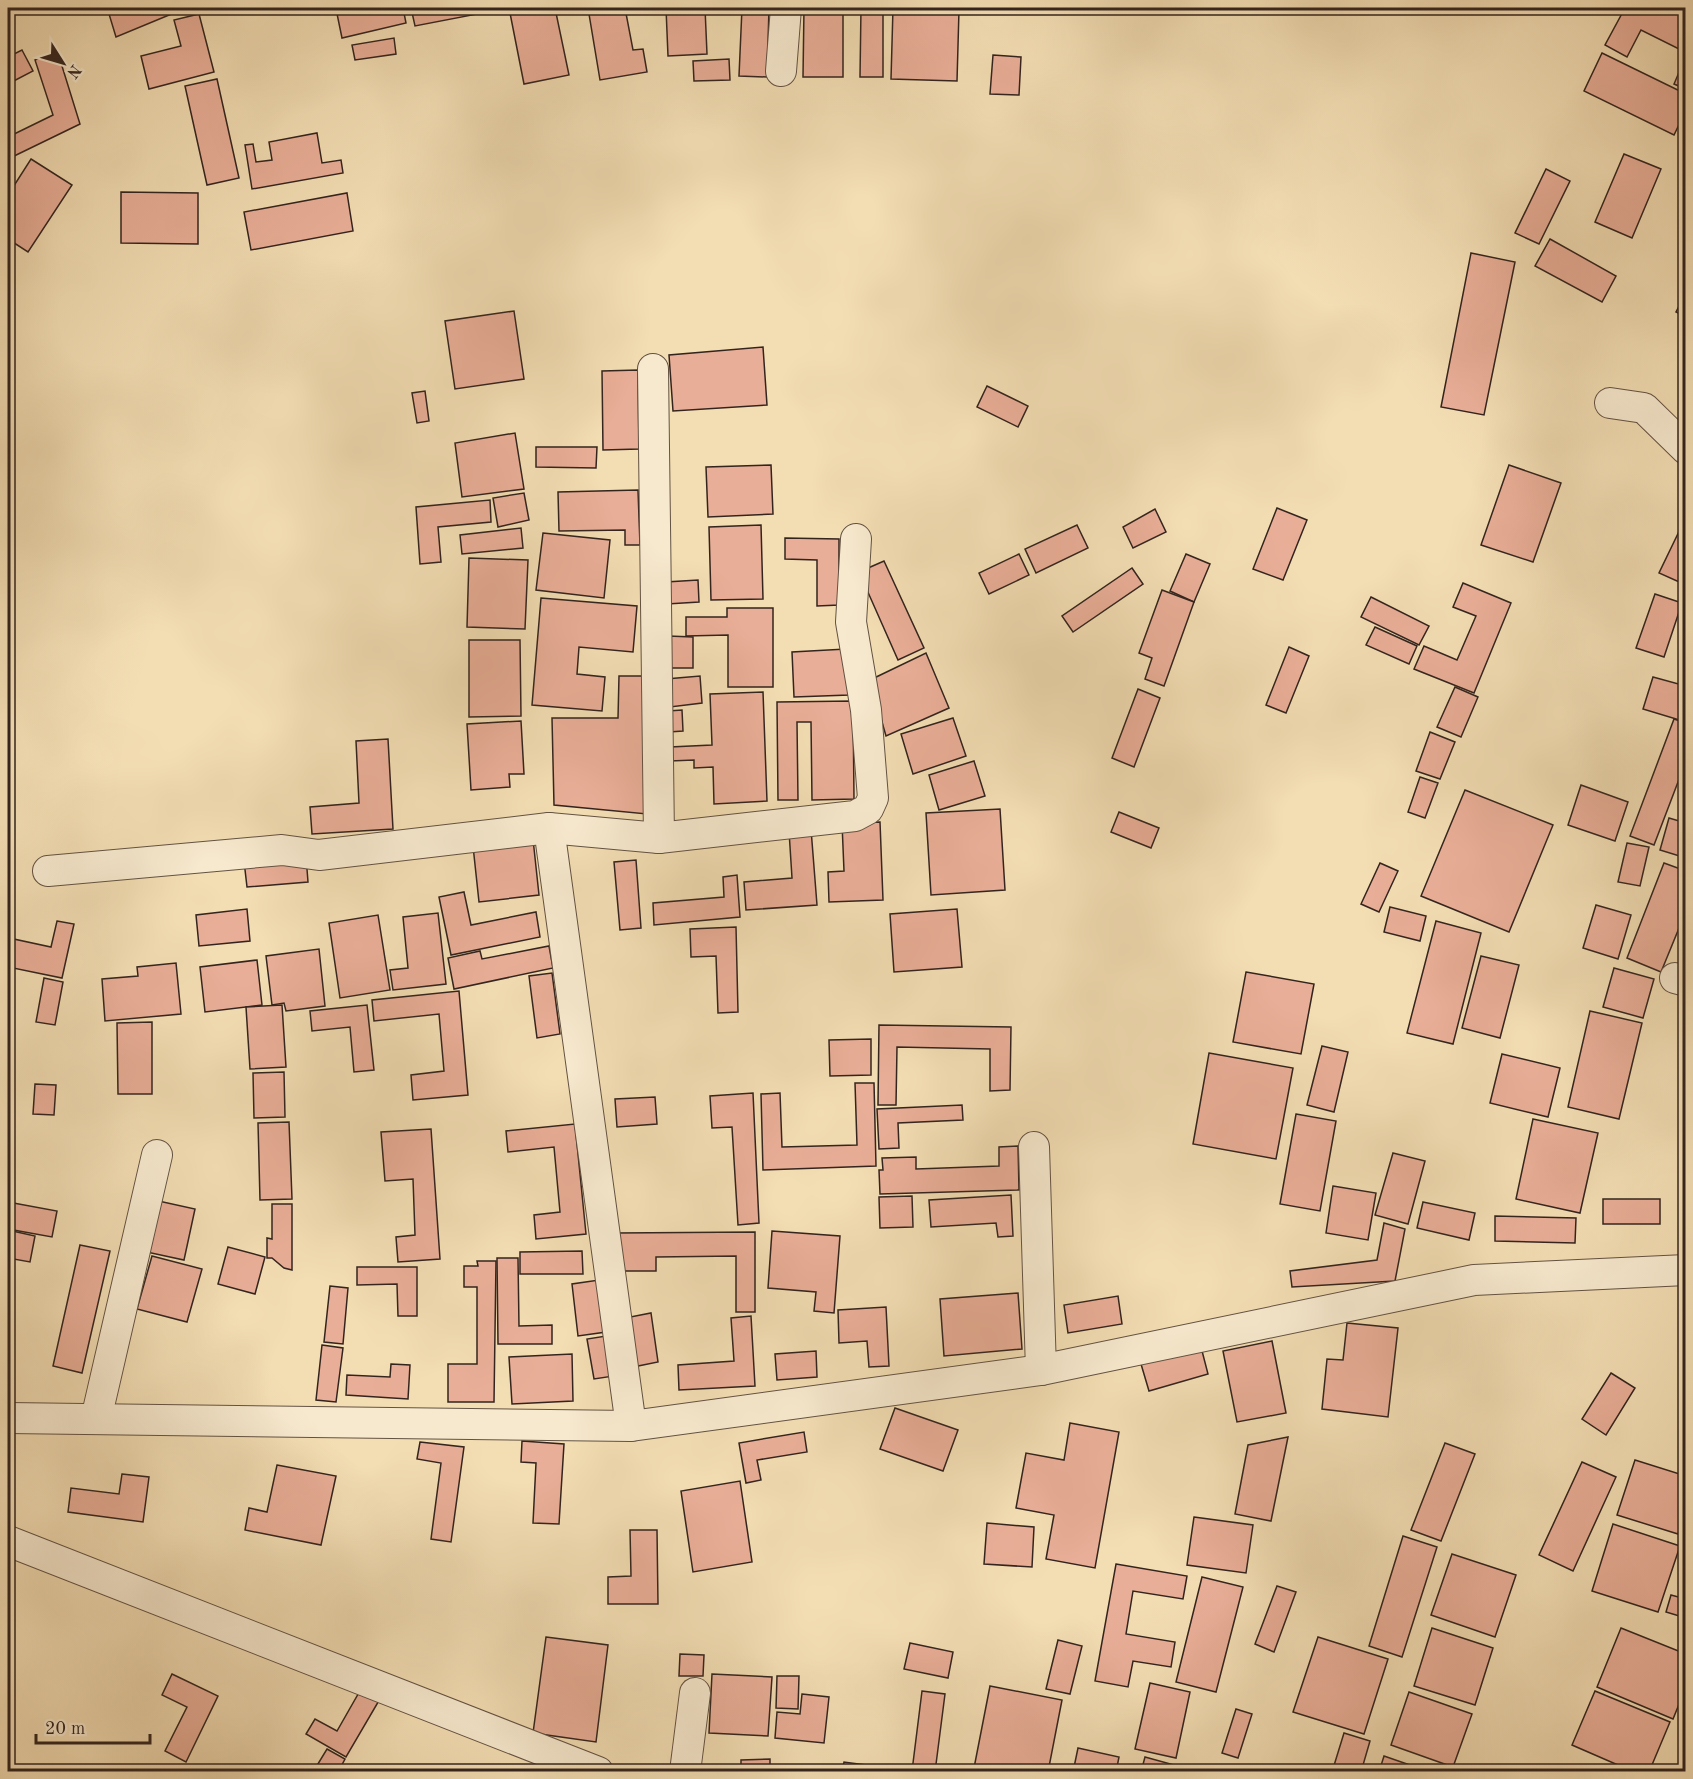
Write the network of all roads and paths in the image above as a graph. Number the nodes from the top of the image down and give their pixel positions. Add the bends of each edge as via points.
1 (786, 8) edge
2 (781, 71) dead end
3 (653, 369) dead end
4 (1610, 403) dead end
5 (1686, 449) edge
6 (856, 539) dead end
7 (549, 828) junction
8 (659, 838) junction
9 (48, 871) dead end
10 (1034, 1147) dead end
11 (157, 1155) dead end
12 (1686, 1269) edge
13 (1041, 1370) junction
14 (8, 1418) edge
15 (96, 1419) junction
16 (631, 1426) junction
17 (8, 1541) edge
18 (695, 1693) dead end
19 (598, 1772) edge
20 (686, 1772) edge

1 - 2 street
3 - 8 street
4 - 5 street via 1644,408
6 - 8 street via 851,622 866,710 873,798 868,809 855,816
7 - 8 street
7 - 9 street via 319,855 282,850
7 - 16 street
10 - 13 street
11 - 15 street
12 - 13 street via 1474,1280
13 - 16 street
14 - 15 street
15 - 16 street
17 - 19 street
18 - 20 street

